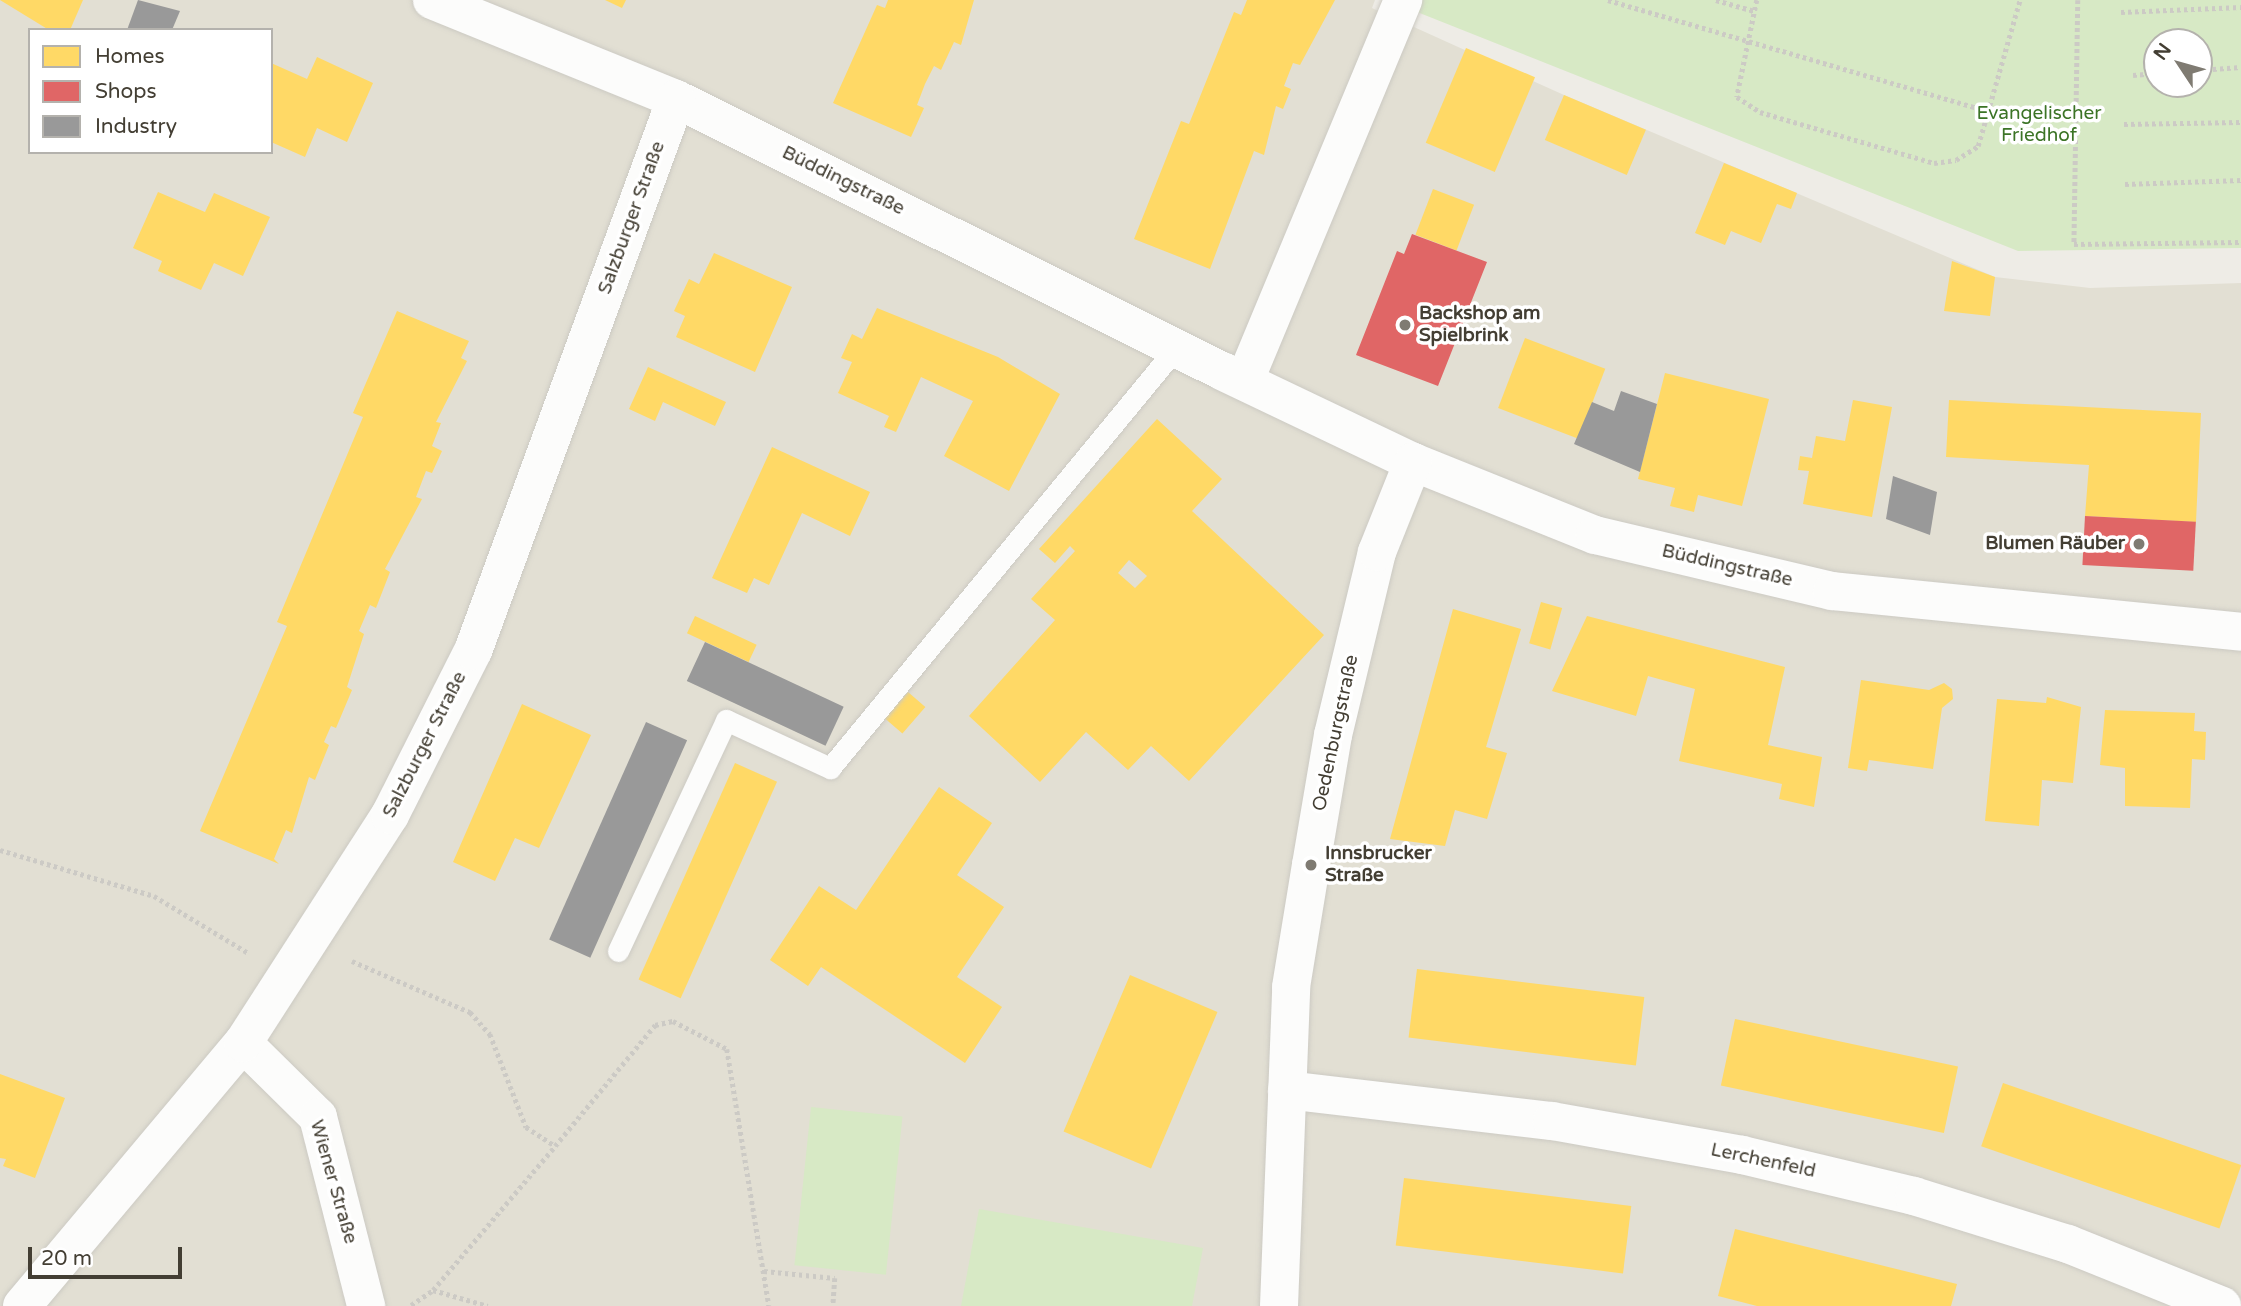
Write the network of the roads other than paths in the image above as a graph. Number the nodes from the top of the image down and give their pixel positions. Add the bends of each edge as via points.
1 (432, 0) edge
2 (1403, 0) edge
3 (676, 99) junction
4 (1176, 348) junction
5 (1245, 380) junction
6 (1413, 462) junction
7 (2241, 632) edge
8 (618, 951) dead end
9 (243, 1043) junction
10 (1287, 1090) junction
11 (22, 1306) edge
12 (366, 1306) edge
13 (1279, 1306) edge
14 (2222, 1306) edge

1 - 3 street, Büddingstraße
2 - 5 street
3 - 4 street, Büddingstraße
3 - 9 street, Salzburger Straße via 473,651 390,815
4 - 5 street, Büddingstraße
4 - 8 lane via 830,768 726,720
5 - 6 street, Büddingstraße
6 - 7 street, Büddingstraße via 1595,535 1832,591
6 - 10 street, Oedenburgstraße via 1377,552 1333,735 1291,987
9 - 11 street, Salzburger Straße
9 - 12 street, Wiener Straße via 318,1117
10 - 13 street, Oedenburgstraße
10 - 14 street, Lerchenfeld via 1552,1121 1742,1155 1914,1196 2068,1244

